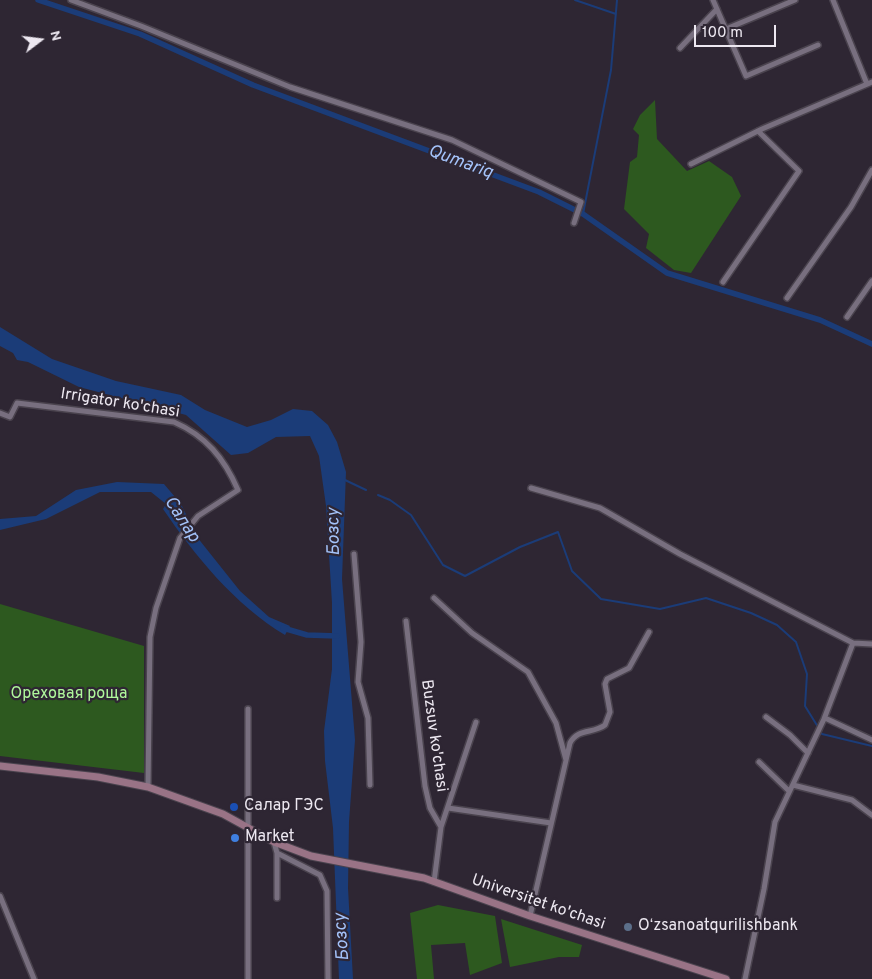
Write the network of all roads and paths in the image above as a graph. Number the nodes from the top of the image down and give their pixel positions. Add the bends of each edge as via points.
1 (71, 0) edge
2 (795, 0) edge
3 (833, 0) edge
4 (714, 1) edge
5 (717, 9) junction
6 (726, 30) junction
7 (818, 45) dead end
8 (680, 48) dead end
9 (869, 83) edge
10 (758, 131) junction
11 (691, 164) dead end
12 (872, 170) edge
13 (574, 223) dead end
14 (872, 281) edge
15 (723, 282) dead end
16 (787, 298) dead end
17 (847, 317) dead end
18 (0, 413) edge
19 (531, 488) dead end
20 (354, 554) dead end
21 (434, 598) dead end
22 (406, 620) dead end
23 (649, 632) dead end
24 (853, 643) junction
25 (872, 644) edge
26 (248, 709) dead end
27 (766, 717) dead end
28 (824, 719) junction
29 (476, 722) dead end
30 (872, 740) edge
31 (808, 753) junction
32 (566, 761) junction
33 (759, 762) dead end
34 (0, 766) edge
35 (370, 785) dead end
36 (793, 785) junction
37 (148, 787) junction
38 (789, 791) junction
39 (448, 808) junction
40 (872, 815) edge
41 (551, 823) junction
42 (441, 827) junction
43 (249, 828) junction
44 (274, 842) junction
45 (277, 853) junction
46 (434, 882) junction
47 (0, 896) edge
48 (277, 898) dead end
49 (530, 916) junction
50 (34, 979) edge
51 (248, 979) edge
52 (328, 979) edge
53 (726, 979) edge
54 (745, 979) edge

1 - 13 street via 290,87 452,140 581,202
2 - 6 street
3 - 9 street
4 - 5 street
5 - 6 street
5 - 8 street
6 - 7 street via 746,76
9 - 10 street
10 - 11 street
10 - 15 street via 799,171
12 - 16 street via 851,208
14 - 17 street
18 - 37 street, Irrigator ko'chasi via 10,417 18,403 174,422 193,431 217,452 229,468 238,490 198,516 180,538 156,608 150,636
19 - 24 street via 600,508 680,554
20 - 35 street via 361,642 358,682 368,718
21 - 32 street via 472,633 528,672 556,723
22 - 42 street, Buzsuv ko'chasi via 425,786 430,808
23 - 32 street via 629,668 605,684 610,712 605,725 573,737
24 - 25 street
24 - 28 street
26 - 43 street
27 - 31 street
28 - 30 street
28 - 31 street
29 - 39 street
31 - 36 street
32 - 41 street
33 - 38 street
34 - 37 main road via 98,777
36 - 38 street
36 - 40 street via 852,800
37 - 43 main road via 223,814
38 - 54 street via 775,822
39 - 41 street
39 - 42 street
41 - 49 street
42 - 46 street
43 - 44 main road
43 - 51 street via 246,852
44 - 45 street
44 - 46 main road, Universitet ko'chasi via 322,860 412,875
45 - 48 street
45 - 52 street via 320,875 325,881
46 - 49 main road, Universitet ko'chasi
47 - 50 street
49 - 53 main road, Universitet ko'chasi

